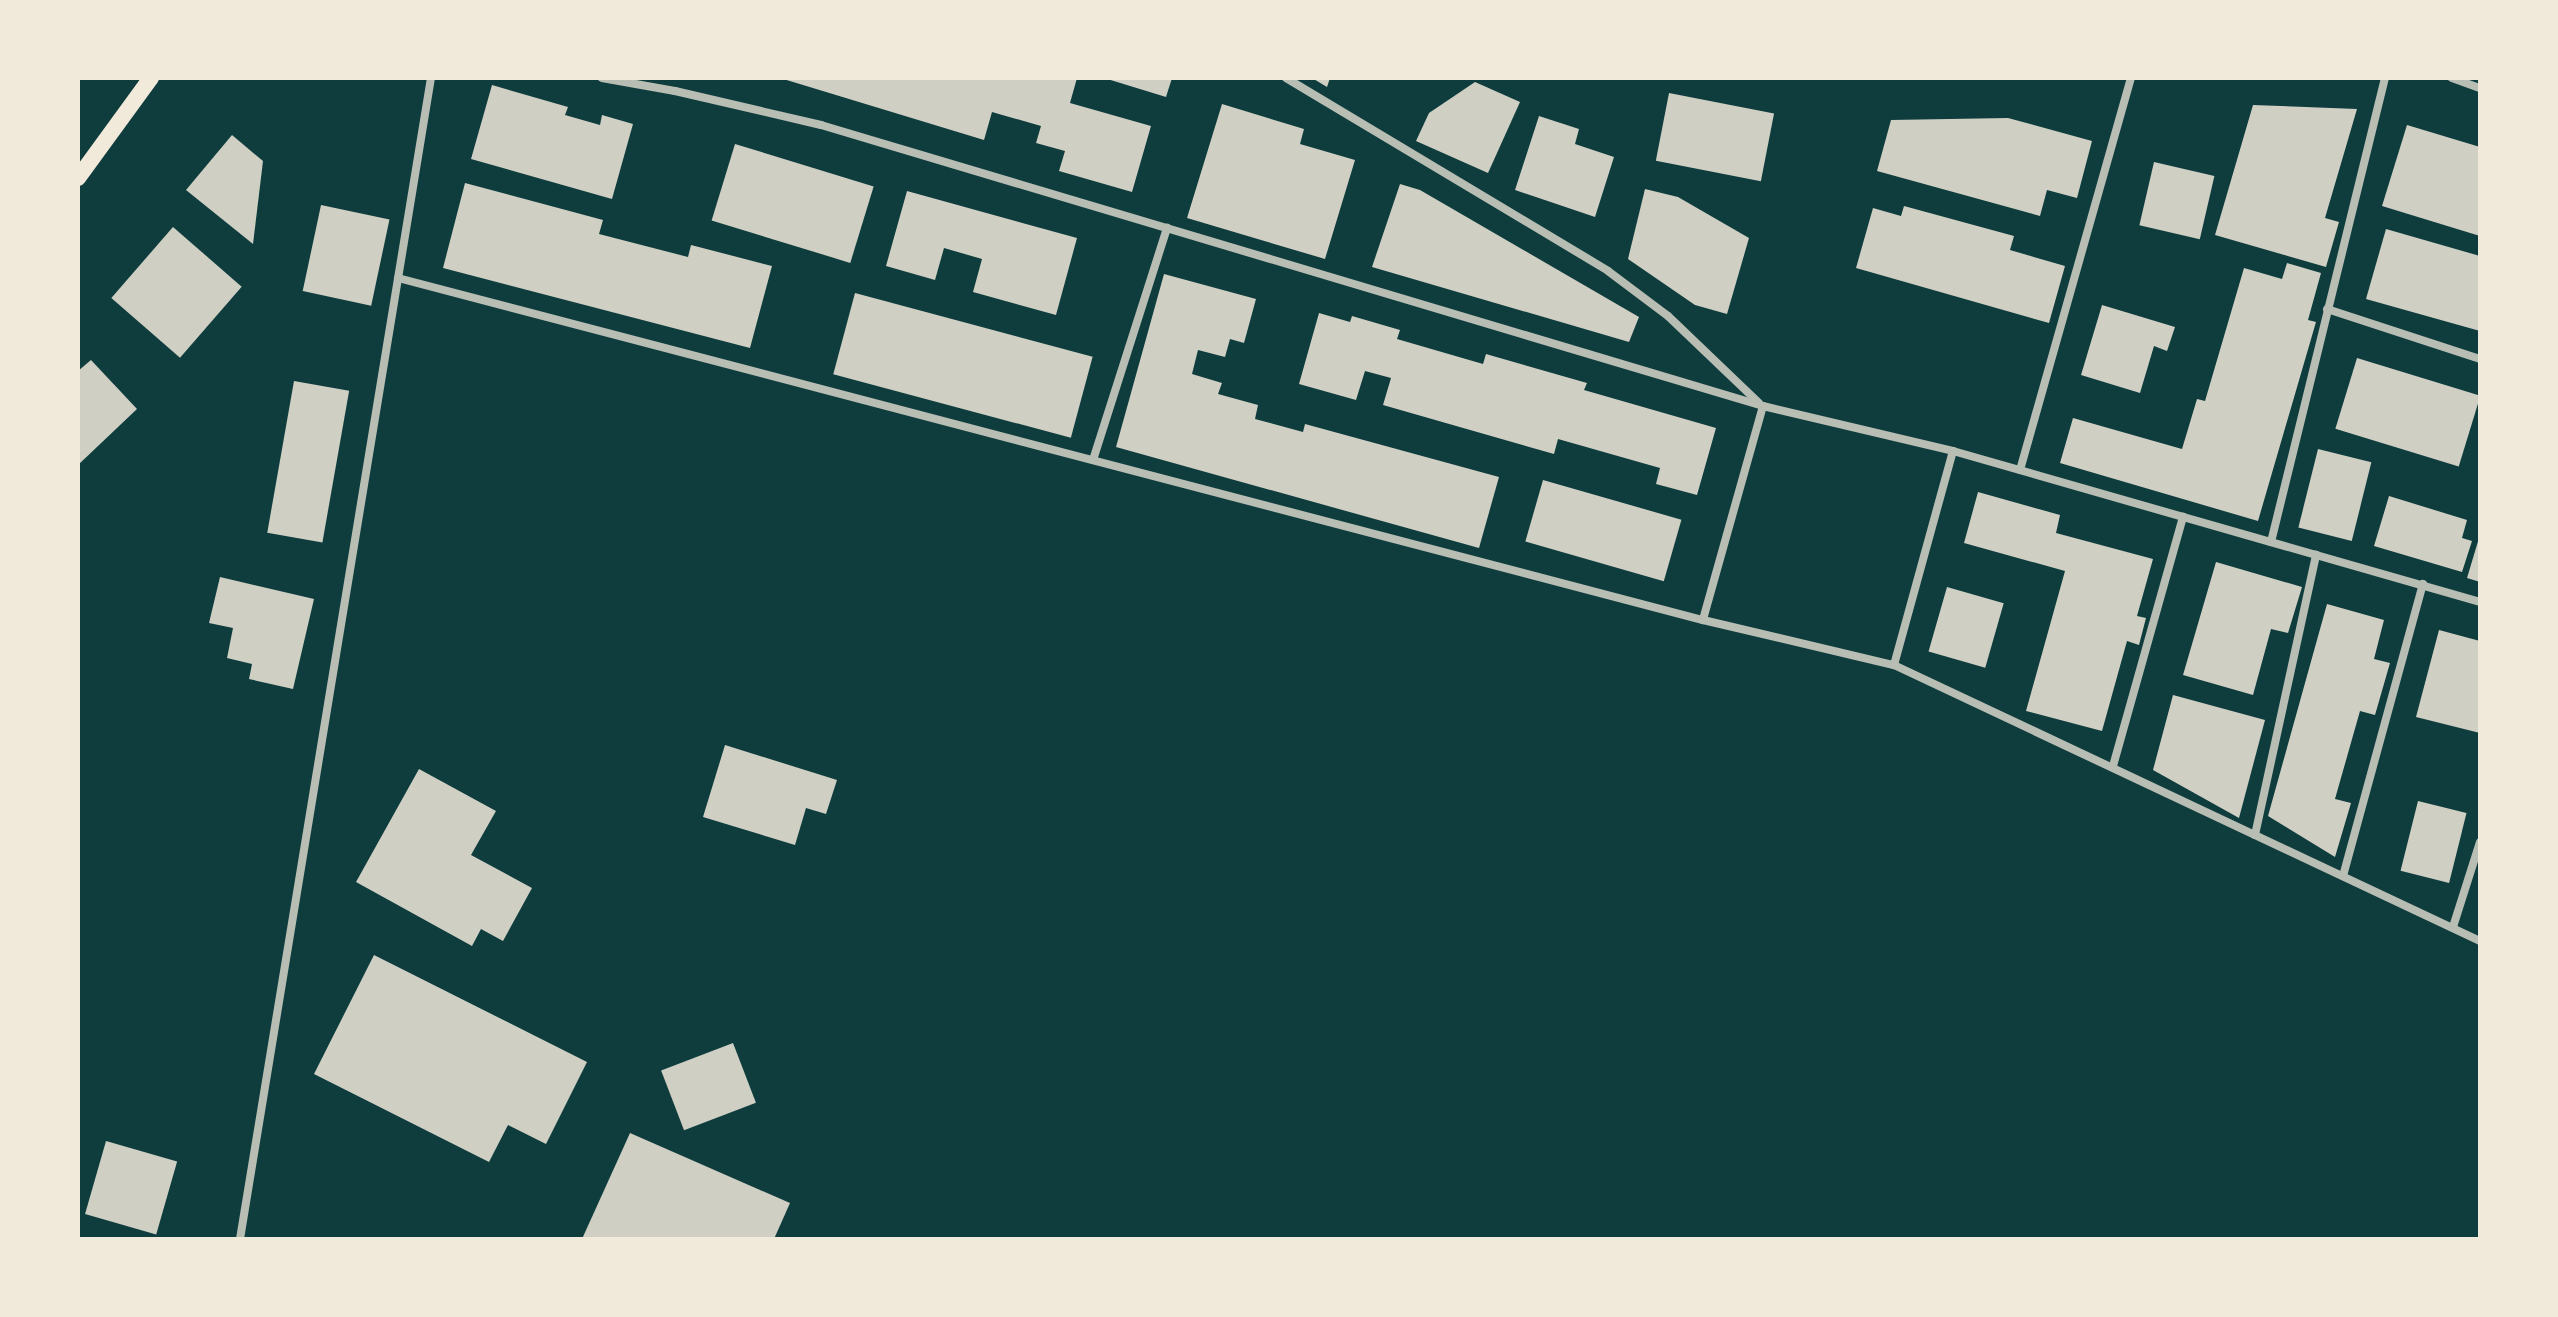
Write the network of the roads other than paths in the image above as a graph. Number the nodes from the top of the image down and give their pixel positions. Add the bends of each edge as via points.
1 (151, 78) edge
2 (431, 78) edge
3 (602, 78) edge
4 (1286, 78) edge
5 (2131, 78) edge
6 (2385, 78) edge
7 (2452, 78) edge
8 (2480, 88) edge
9 (78, 178) edge
10 (1167, 228) junction
11 (398, 278) junction
12 (2327, 309) junction
13 (2480, 359) edge
14 (1763, 406) junction
15 (1953, 451) junction
16 (1093, 460) junction
17 (2020, 470) junction
18 (2183, 517) junction
19 (2271, 542) junction
20 (2316, 555) junction
21 (2423, 584) junction
22 (2480, 602) edge
23 (1703, 620) junction
24 (1894, 665) junction
25 (2113, 766) junction
26 (2255, 835) junction
27 (2480, 842) edge
28 (2343, 876) junction
29 (2453, 927) junction
30 (2480, 941) edge
31 (240, 1239) edge

1 - 9 main road
2 - 11 street
3 - 10 street via 821,125
4 - 14 street via 1608,271 1668,316
5 - 17 street
6 - 12 street
7 - 8 street
10 - 14 street
10 - 16 street
11 - 16 street
11 - 31 street
12 - 13 street
12 - 19 street
14 - 15 street
14 - 23 street
15 - 17 street
15 - 24 street
16 - 23 street
17 - 18 street
18 - 19 street
18 - 25 street
19 - 20 street
20 - 21 street
20 - 26 street
21 - 22 street
21 - 28 street
23 - 24 street
24 - 25 street
25 - 26 street
26 - 28 street
27 - 29 street
28 - 29 street
29 - 30 street

